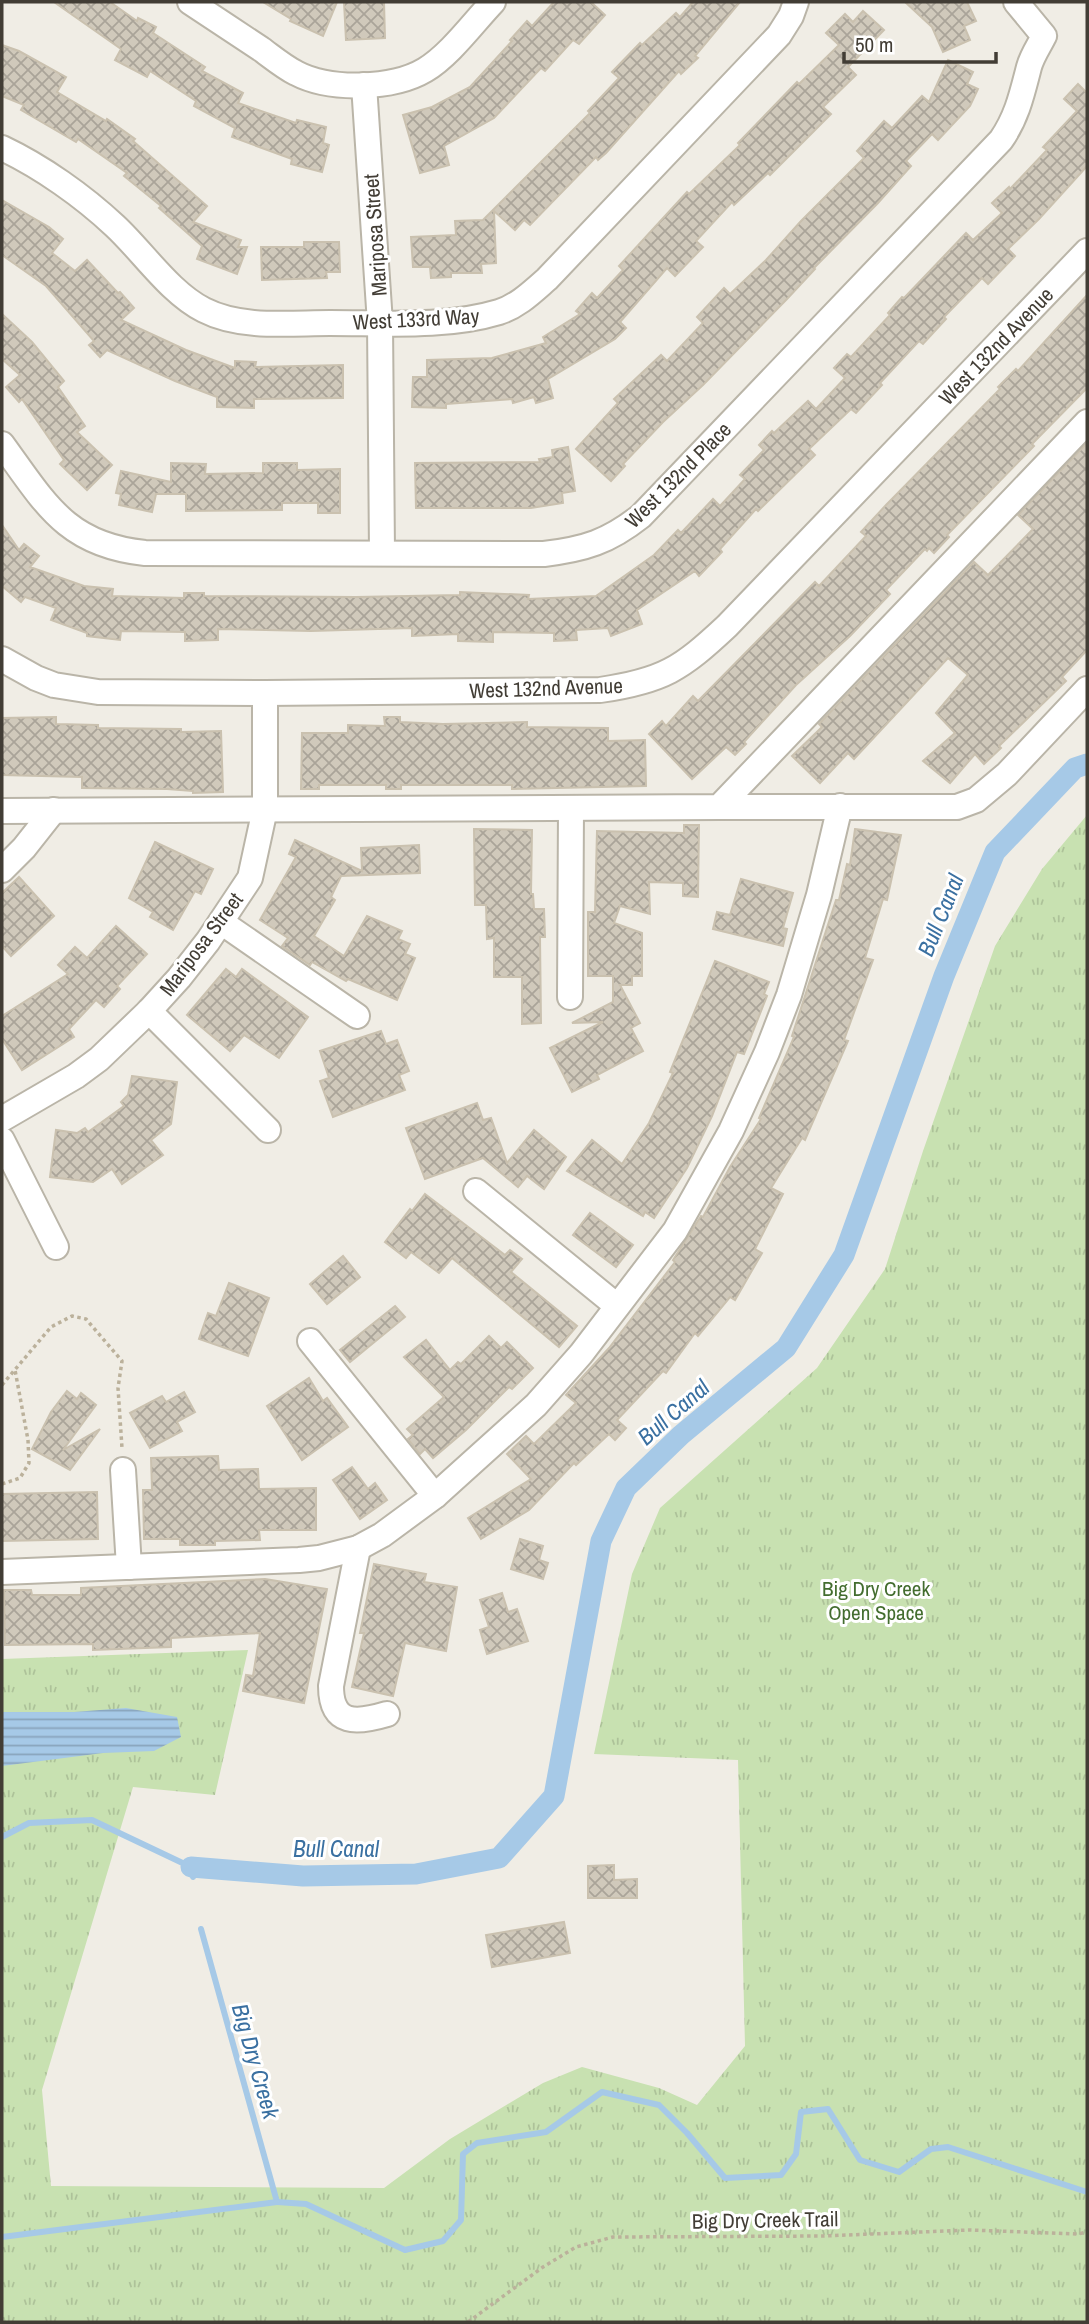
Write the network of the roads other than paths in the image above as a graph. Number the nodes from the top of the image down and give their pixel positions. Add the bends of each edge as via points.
1 (190, 2) edge
2 (493, 2) edge
3 (796, 2) edge
4 (1016, 2) edge
5 (365, 85) junction
6 (2, 148) edge
7 (1087, 251) edge
8 (380, 323) junction
9 (1087, 422) edge
10 (2, 444) edge
11 (382, 553) junction
12 (2, 659) edge
13 (1087, 689) edge
14 (265, 693) junction
15 (840, 806) junction
16 (719, 807) junction
17 (570, 808) junction
18 (265, 809) junction
19 (54, 810) junction
20 (2, 811) edge
21 (2, 870) edge
22 (221, 922) junction
23 (570, 997) dead end
24 (149, 1011) junction
25 (357, 1016) dead end
26 (2, 1119) edge
27 (268, 1130) dead end
28 (2, 1140) edge
29 (476, 1191) dead end
30 (55, 1247) dead end
31 (617, 1306) junction
32 (310, 1341) dead end
33 (123, 1470) road end
34 (435, 1496) junction
35 (358, 1548) junction
36 (129, 1567) junction
37 (2, 1572) edge
38 (387, 1714) dead end

1 - 5 street via 296,73 323,82
2 - 5 street via 426,69 408,78
3 - 8 street, West 133rd Way via 779,35 527,297 502,311 474,318
4 - 11 street, West 132nd Place via 1044,36 1030,64 1019,107 1001,140 641,516 605,541 571,551
5 - 8 street, Mariposa Street
6 - 8 street, West 133rd Way via 71,190 115,225 202,310 260,323
7 - 14 street, West 132nd Avenue via 727,626 665,675 600,690
8 - 11 street, Mariposa Street
9 - 16 street
10 - 11 street, West 132nd Place via 54,513 73,530 107,547 145,553
12 - 14 street, West 132nd Avenue via 36,678 74,689
13 - 15 street via 1007,774 976,800 957,807
14 - 18 street, Mariposa Street
15 - 16 street
15 - 31 street via 819,895 767,1052 707,1177 675,1231
16 - 17 street
17 - 18 street
17 - 23 street
18 - 19 street
18 - 22 street, Mariposa Street via 250,878
19 - 20 street
19 - 21 street
22 - 24 street, Mariposa Street
22 - 25 street
24 - 26 street, Mariposa Street via 76,1076
24 - 27 street
28 - 30 street
29 - 31 street
31 - 34 street via 536,1405
32 - 34 street
33 - 36 street
34 - 35 street
35 - 36 street via 299,1560
35 - 38 street via 331,1697 337,1711 354,1721
36 - 37 street

